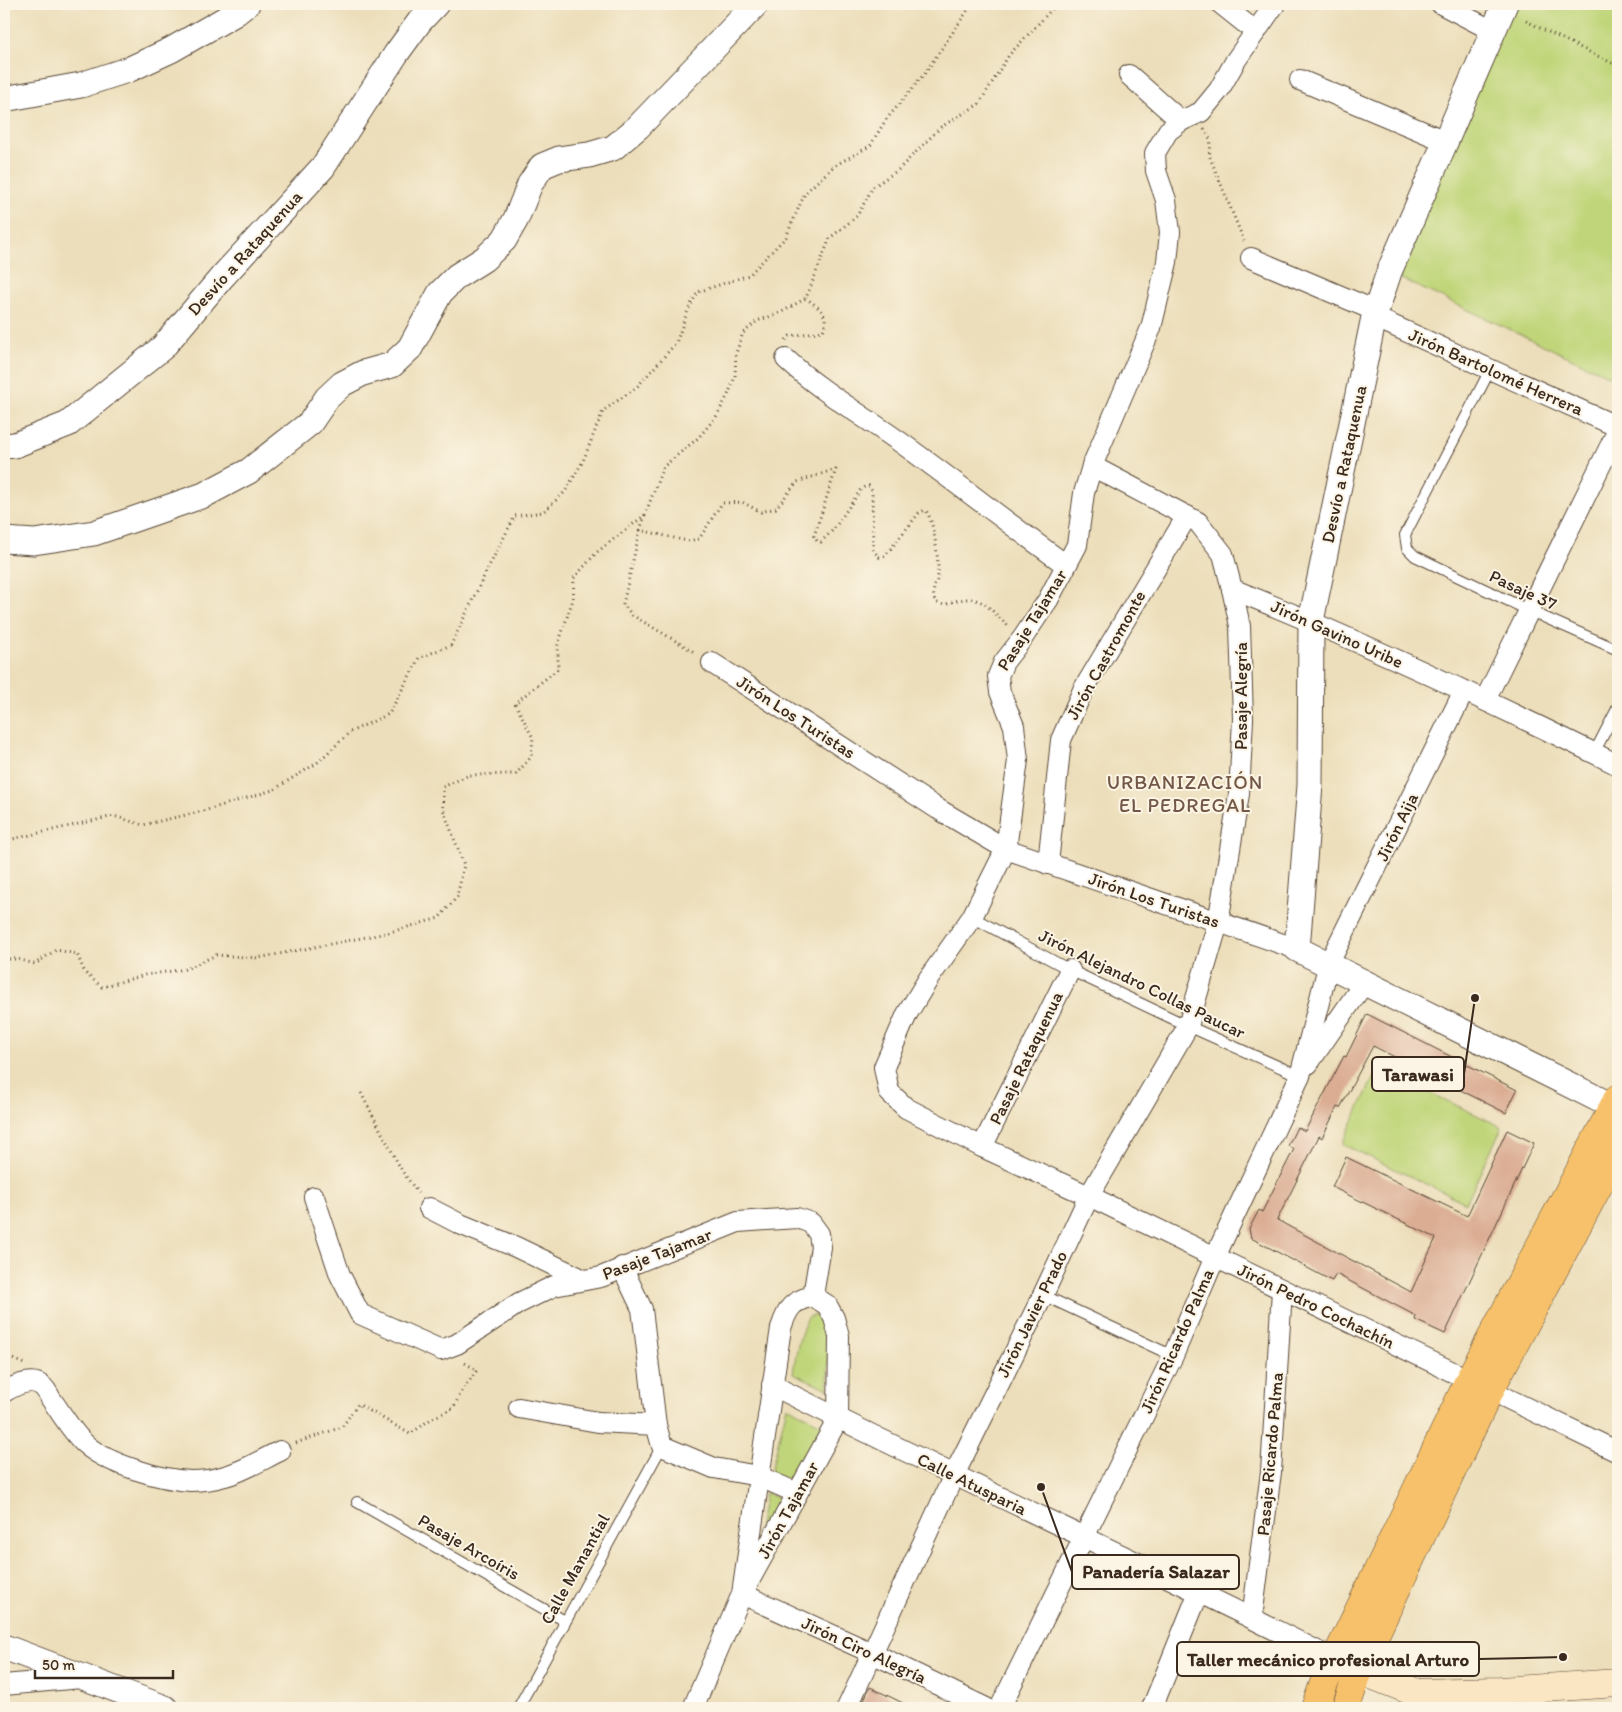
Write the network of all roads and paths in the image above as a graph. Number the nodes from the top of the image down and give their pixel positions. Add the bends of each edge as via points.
1 (247, 4) edge
2 (436, 4) edge
3 (756, 4) edge
4 (972, 4) edge
5 (1055, 4) edge
6 (1221, 4) edge
7 (1275, 4) edge
8 (1441, 4) edge
9 (1505, 4) edge
10 (1526, 21) dead end
11 (1493, 31) junction
12 (1256, 32) junction
13 (1618, 66) edge
14 (1129, 75) dead end
15 (1300, 80) dead end
16 (4, 99) edge
17 (1187, 118) junction
18 (1445, 142) junction
19 (1251, 258) joint
20 (806, 298) junction
21 (1375, 314) junction
22 (786, 359) joint
23 (1490, 370) junction
24 (1618, 429) edge
25 (4, 446) edge
26 (1092, 466) junction
27 (645, 515) junction
28 (1187, 516) junction
29 (640, 530) junction
30 (4, 540) edge
31 (1066, 565) junction
32 (1232, 589) junction
33 (1530, 611) junction
34 (1312, 621) junction
35 (1022, 639) junction
36 (1618, 650) edge
37 (712, 663) joint
38 (1464, 691) junction
39 (1485, 700) junction
40 (1618, 707) edge
41 (1594, 753) junction
42 (1618, 765) edge
43 (4, 841) edge
44 (1006, 849) junction
45 (1048, 864) junction
46 (972, 917) junction
47 (1218, 923) junction
48 (1297, 949) junction
49 (4, 959) edge
50 (1329, 964) junction
51 (1070, 970) junction
52 (1364, 983) junction
53 (1188, 1026) junction
54 (1300, 1076) junction
55 (361, 1093) dead end
56 (1617, 1104) edge
57 (906, 1108) joint
58 (982, 1147) junction
59 (1618, 1149) edge
60 (1089, 1196) junction
61 (314, 1197) dead end
62 (429, 1208) joint
63 (1215, 1258) junction
64 (622, 1267) junction
65 (584, 1280) junction
66 (1282, 1290) junction
67 (1043, 1295) junction
68 (820, 1300) junction
69 (442, 1350) junction
70 (1173, 1356) junction
71 (772, 1385) junction
72 (1480, 1385) junction
73 (4, 1392) edge
74 (519, 1408) dead end
75 (838, 1419) junction
76 (656, 1426) junction
77 (662, 1446) junction
78 (280, 1451) joint
79 (1618, 1452) edge
80 (954, 1475) junction
81 (758, 1476) junction
82 (797, 1493) junction
83 (357, 1502) dead end
84 (1084, 1538) junction
85 (1198, 1592) junction
86 (742, 1594) junction
87 (1252, 1618) junction
88 (565, 1621) junction
89 (4, 1647) edge
90 (872, 1652) junction
91 (1347, 1666) junction
92 (84, 1677) junction
93 (1618, 1683) edge
94 (4, 1685) edge
95 (1618, 1698) edge
96 (1497, 1704) edge
97 (165, 1708) edge
98 (518, 1708) edge
99 (693, 1708) edge
100 (847, 1708) edge
101 (986, 1708) edge
102 (1000, 1708) edge
103 (1152, 1708) edge
104 (1315, 1708) edge
105 (1346, 1708) edge

1 - 16 street via 171,50 130,69 81,84
2 - 25 street, Desvío a Rataquenua via 396,54 323,167 163,347 68,424 15,445
3 - 30 street via 638,127 613,148 559,159 542,166 504,240 440,293 410,348 392,365 363,373 342,384 327,398 310,423 249,471 204,495 94,532 34,542
4 - 43 path via 870,146 834,166 805,193 786,237 749,275 698,292 676,343 637,387 603,411 583,460 565,492 544,512 515,516 451,645 419,658 389,714 350,732 317,763 273,790 143,825 114,816
5 - 20 path via 1009,55 979,104 940,127 898,170 873,187 857,216 830,238
6 - 12 street
7 - 12 street, Pasaje Tajamar
8 - 11 street
9 - 11 street, Desvío a Rataquenua
10 - 13 path
11 - 18 street, Desvío a Rataquenua
12 - 17 street, Pasaje Tajamar via 1219,90 1201,112
14 - 17 street
15 - 18 street
17 - 19 path via 1209,135 1212,144 1209,155
17 - 26 street, Pasaje Tajamar via 1168,131 1155,153 1170,232 1167,262 1151,328
18 - 21 street, Desvío a Rataquenua via 1389,272
19 - 21 street, Jirón Bartolomé Herrera
20 - 22 path via 824,314 826,323 823,330 790,336 782,344
20 - 27 path via 780,313 757,321 743,333 728,395 716,417 698,438 663,467
21 - 23 street, Jirón Bartolomé Herrera
21 - 34 street, Desvío a Rataquenua
22 - 31 street
23 - 24 street, Jirón Bartolomé Herrera
23 - 33 lane, Pasaje 37 via 1405,535 1407,548 1416,556
24 - 33 street
26 - 28 street
26 - 31 street, Pasaje Tajamar via 1084,492 1077,545
27 - 29 path
27 - 49 path via 597,552 574,578 573,599 558,645 558,669 514,704 532,738 531,757 516,774 469,775 443,787 443,808 464,865 458,897 439,918 387,933 258,958 216,955 186,969 102,986 86,973 77,954 56,950 35,964
28 - 32 street via 1198,522 1223,554
28 - 45 street, Jirón Castromonte via 1083,690 1061,740
29 - 35 path via 687,541 698,539 722,503 742,502 761,512 776,508 797,482 836,469 814,536 817,541 820,542 834,529 866,486 872,491 873,550 879,557 885,556 919,513 925,510 932,520 936,548 938,575 932,591 935,602 944,604 958,599 978,599
29 - 37 path via 623,604 632,615
31 - 35 street, Pasaje Tajamar
32 - 34 street, Jirón Gavino Uribe
32 - 47 street, Pasaje Alegría via 1240,626 1243,718 1239,794
33 - 36 lane, Pasaje 37
33 - 39 street
34 - 38 street, Jirón Gavino Uribe
34 - 48 street, Desvío a Rataquenua via 1310,785
35 - 44 street, Pasaje Tajamar via 1004,662 998,676 1000,692 1014,726 1018,760
37 - 44 street, Jirón Los Turistas
38 - 39 street, Jirón Gavino Uribe
38 - 50 street, Jirón Aija
39 - 41 street, Jirón Gavino Uribe
40 - 41 lane
41 - 42 street, Jirón Gavino Uribe
44 - 45 street, Jirón Los Turistas
44 - 46 street, Pasaje Tajamar
45 - 47 street, Jirón Los Turistas
46 - 51 lane, Jirón Alejandro Collas Paucar
46 - 57 street, Pasaje Tajamar via 907,1014 884,1067 889,1092
47 - 48 street, Jirón Los Turistas
47 - 53 street, Jirón Javier Prado
48 - 50 street, Jirón Los Turistas
50 - 52 street, Jirón Los Turistas
50 - 54 street, Jirón Ricardo Palma
51 - 53 lane, Jirón Alejandro Collas Paucar
51 - 58 street, Pasaje Rataquenua
52 - 54 street
52 - 56 street, Jirón Los Turistas
53 - 54 lane, Jirón Alejandro Collas Paucar
53 - 60 street, Jirón Javier Prado
54 - 63 street, Jirón Ricardo Palma
55 - 62 path via 402,1171
56 - 72 main road
57 - 58 street, Jirón Pedro Cochachín
58 - 60 street, Jirón Pedro Cochachín
59 - 72 main road
60 - 63 street, Jirón Pedro Cochachín
60 - 67 street, Jirón Javier Prado
61 - 69 street via 340,1275 360,1314
62 - 65 street
63 - 66 street, Jirón Pedro Cochachín
63 - 70 street, Jirón Ricardo Palma
64 - 65 street, Pasaje Tajamar
64 - 68 street, Pasaje Tajamar via 738,1222 797,1218 811,1223 819,1234 822,1247
64 - 76 street via 642,1309
65 - 69 street, Pasaje Tajamar via 554,1286 519,1303 457,1344
66 - 72 street, Jirón Pedro Cochachín
66 - 87 street, Pasaje Ricardo Palma via 1271,1472
67 - 70 lane
67 - 80 street, Jirón Javier Prado
68 - 71 street via 798,1299 786,1311 780,1328
68 - 75 street, Jirón Tajamar via 834,1318 839,1336
69 - 78 path via 477,1370 453,1408 410,1434 358,1404 342,1427 304,1439
70 - 84 street, Jirón Ricardo Palma
71 - 75 street, Calle Atusparia
71 - 81 street
72 - 79 street, Jirón Pedro Cochachín
72 - 91 main road
73 - 78 street via 30,1382 42,1386 74,1432 95,1453 174,1479 193,1481 227,1476
74 - 76 street via 598,1422
75 - 80 street, Calle Atusparia
75 - 82 street, Jirón Tajamar
76 - 77 street
77 - 81 street via 714,1468
77 - 88 lane, Calle Manantial
80 - 84 street, Calle Atusparia
80 - 90 street, Jirón Javier Prado
81 - 82 street
81 - 86 street
82 - 86 street, Jirón Tajamar
83 - 88 lane, Pasaje Arcoíris
84 - 85 street, Calle Atusparia
84 - 102 street, Jirón Ricardo Palma
85 - 87 street, Calle Atusparia
85 - 103 street
86 - 90 street, Jirón Ciro Alegría
86 - 99 street, Jirón Tajamar
87 - 91 street, Calle Atusparia
88 - 98 lane, Calle Manantial
89 - 92 street
90 - 100 street, Jirón Javier Prado
90 - 101 street, Jirón Ciro Alegría
91 - 96 main road via 1417,1693
91 - 104 main road via 1324,1683
91 - 105 main road
92 - 94 street
92 - 97 street
93 - 96 main road
95 - 96 main road

